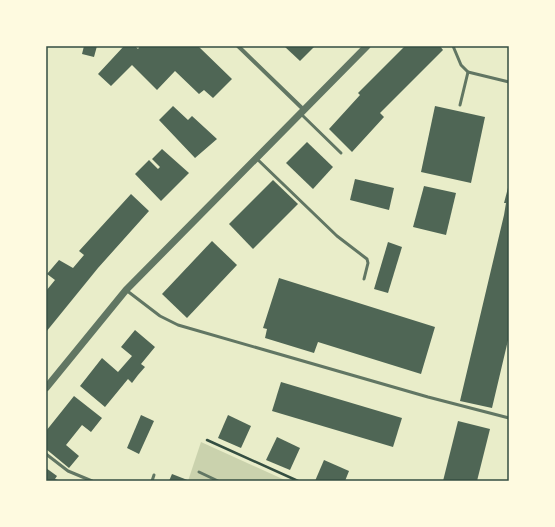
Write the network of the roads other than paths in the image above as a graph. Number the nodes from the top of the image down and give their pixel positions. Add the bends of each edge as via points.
1 (238, 46) edge
2 (367, 46) edge
3 (453, 46) edge
4 (468, 72) junction
5 (509, 82) edge
6 (460, 105) dead end
7 (302, 112) junction
8 (341, 154) dead end
9 (256, 158) junction
10 (364, 279) dead end
11 (126, 290) junction
12 (46, 388) edge
13 (509, 418) edge
14 (46, 454) edge
15 (199, 472) dead end
16 (154, 475) dead end
17 (92, 481) edge
18 (152, 481) edge
19 (218, 481) edge

1 - 7 street
2 - 7 street
3 - 4 lane via 461,65
4 - 5 lane
4 - 6 lane
7 - 8 lane
7 - 9 street
9 - 10 lane via 338,236 367,259
9 - 11 street
11 - 12 street
11 - 13 lane via 160,316 178,325
14 - 17 lane via 68,471
15 - 19 lane
16 - 18 lane

